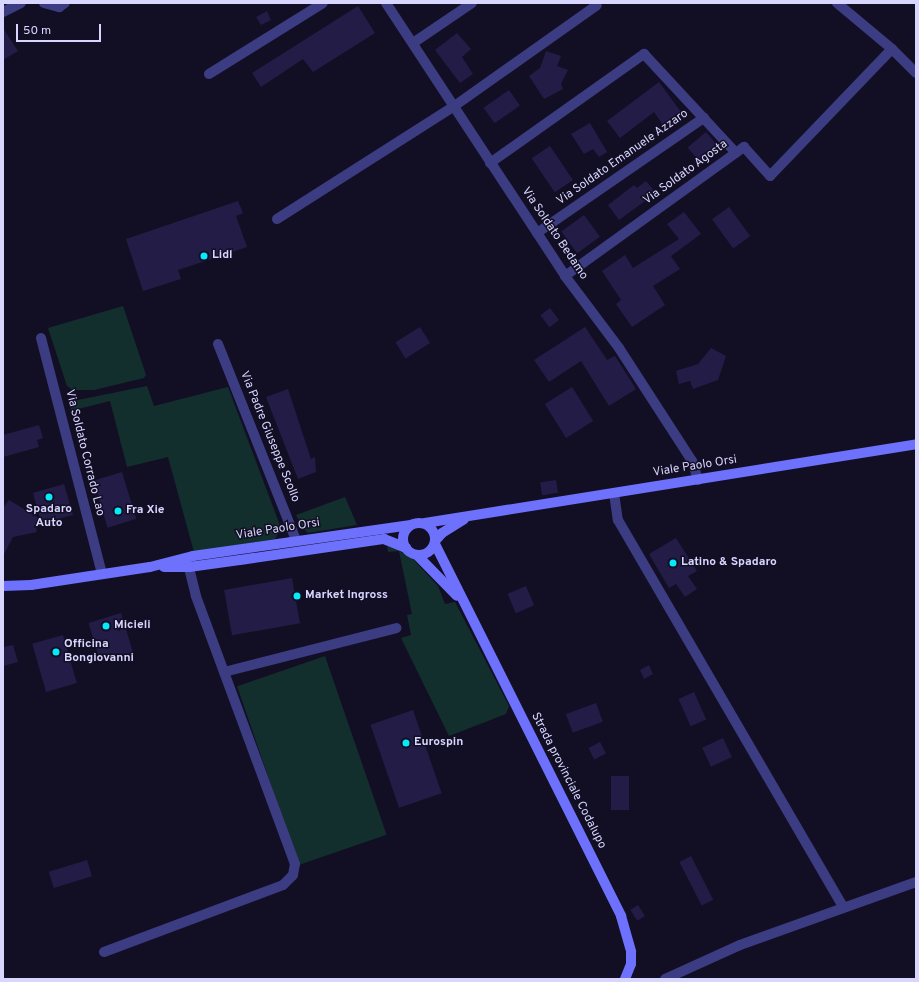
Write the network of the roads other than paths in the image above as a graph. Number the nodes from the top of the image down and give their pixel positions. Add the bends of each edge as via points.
1 (21, 3) edge
2 (44, 3) edge
3 (65, 3) edge
4 (323, 3) edge
5 (386, 3) edge
6 (472, 3) edge
7 (837, 3) edge
8 (597, 5) dead end
9 (3, 12) edge
10 (413, 43) junction
11 (892, 49) junction
12 (916, 73) edge
13 (209, 74) dead end
14 (453, 107) junction
15 (704, 118) junction
16 (736, 153) junction
17 (490, 163) junction
18 (277, 219) dead end
19 (537, 233) junction
20 (565, 276) junction
21 (41, 338) dead end
22 (218, 344) dead end
23 (916, 444) edge
24 (698, 480) junction
25 (614, 492) junction
26 (479, 514) junction
27 (425, 523) junction
28 (411, 525) junction
29 (296, 540) junction
30 (368, 541) junction
31 (436, 542) junction
32 (406, 548) junction
33 (417, 555) junction
34 (240, 560) junction
35 (188, 562) junction
36 (102, 574) junction
37 (3, 586) edge
38 (22, 586) junction
39 (3, 591) edge
40 (462, 600) junction
41 (396, 628) dead end
42 (224, 672) junction
43 (916, 882) edge
44 (843, 907) junction
45 (104, 952) dead end
46 (625, 979) edge
47 (665, 979) edge

1 - 9 street
2 - 3 street via 59,7
4 - 13 street
5 - 10 street, Via Soldato Bedamo
6 - 10 street
7 - 11 street
8 - 14 street
10 - 14 street, Via Soldato Bedamo
11 - 12 street
11 - 16 street, Via Soldato Agosta via 770,176 744,147
14 - 17 street, Via Soldato Bedamo
14 - 18 street
15 - 16 street
15 - 17 street via 644,54
15 - 19 street, Via Soldato Emanuele Azzaro
16 - 20 street, Via Soldato Agosta
17 - 19 street, Via Soldato Bedamo
19 - 20 street, Via Soldato Bedamo
20 - 24 street, Via Soldato Bedamo via 619,348 692,461
21 - 36 street, Via Soldato Corrado Lao
22 - 29 street, Via Padre Giuseppe Scollo
23 - 24 main road, Viale Paolo Orsi
24 - 25 main road, Viale Paolo Orsi
25 - 26 main road, Viale Paolo Orsi
25 - 44 street via 618,520
26 - 27 main road
26 - 31 main road via 451,526
27 - 28 main road
27 - 31 main road via 433,530
28 - 29 main road, Viale Paolo Orsi
28 - 32 main road via 403,535
29 - 30 street via 304,544 343,539
29 - 34 street via 287,549 258,553
29 - 35 main road, Viale Paolo Orsi
30 - 32 main road, Viale Paolo Orsi via 388,539
30 - 34 main road, Viale Paolo Orsi
31 - 33 main road via 428,553
31 - 40 main road, Strada provinciale Codalupo
32 - 33 main road
33 - 40 main road
34 - 35 main road, Viale Paolo Orsi
35 - 36 main road, Viale Paolo Orsi
35 - 42 street via 196,596
36 - 38 main road, Viale Paolo Orsi
37 - 38 main road
38 - 39 main road
40 - 46 main road, Strada provinciale Codalupo via 621,916 631,952 631,964
41 - 42 street
42 - 45 street via 295,864 293,875 283,885
43 - 44 street
44 - 47 street via 740,945

